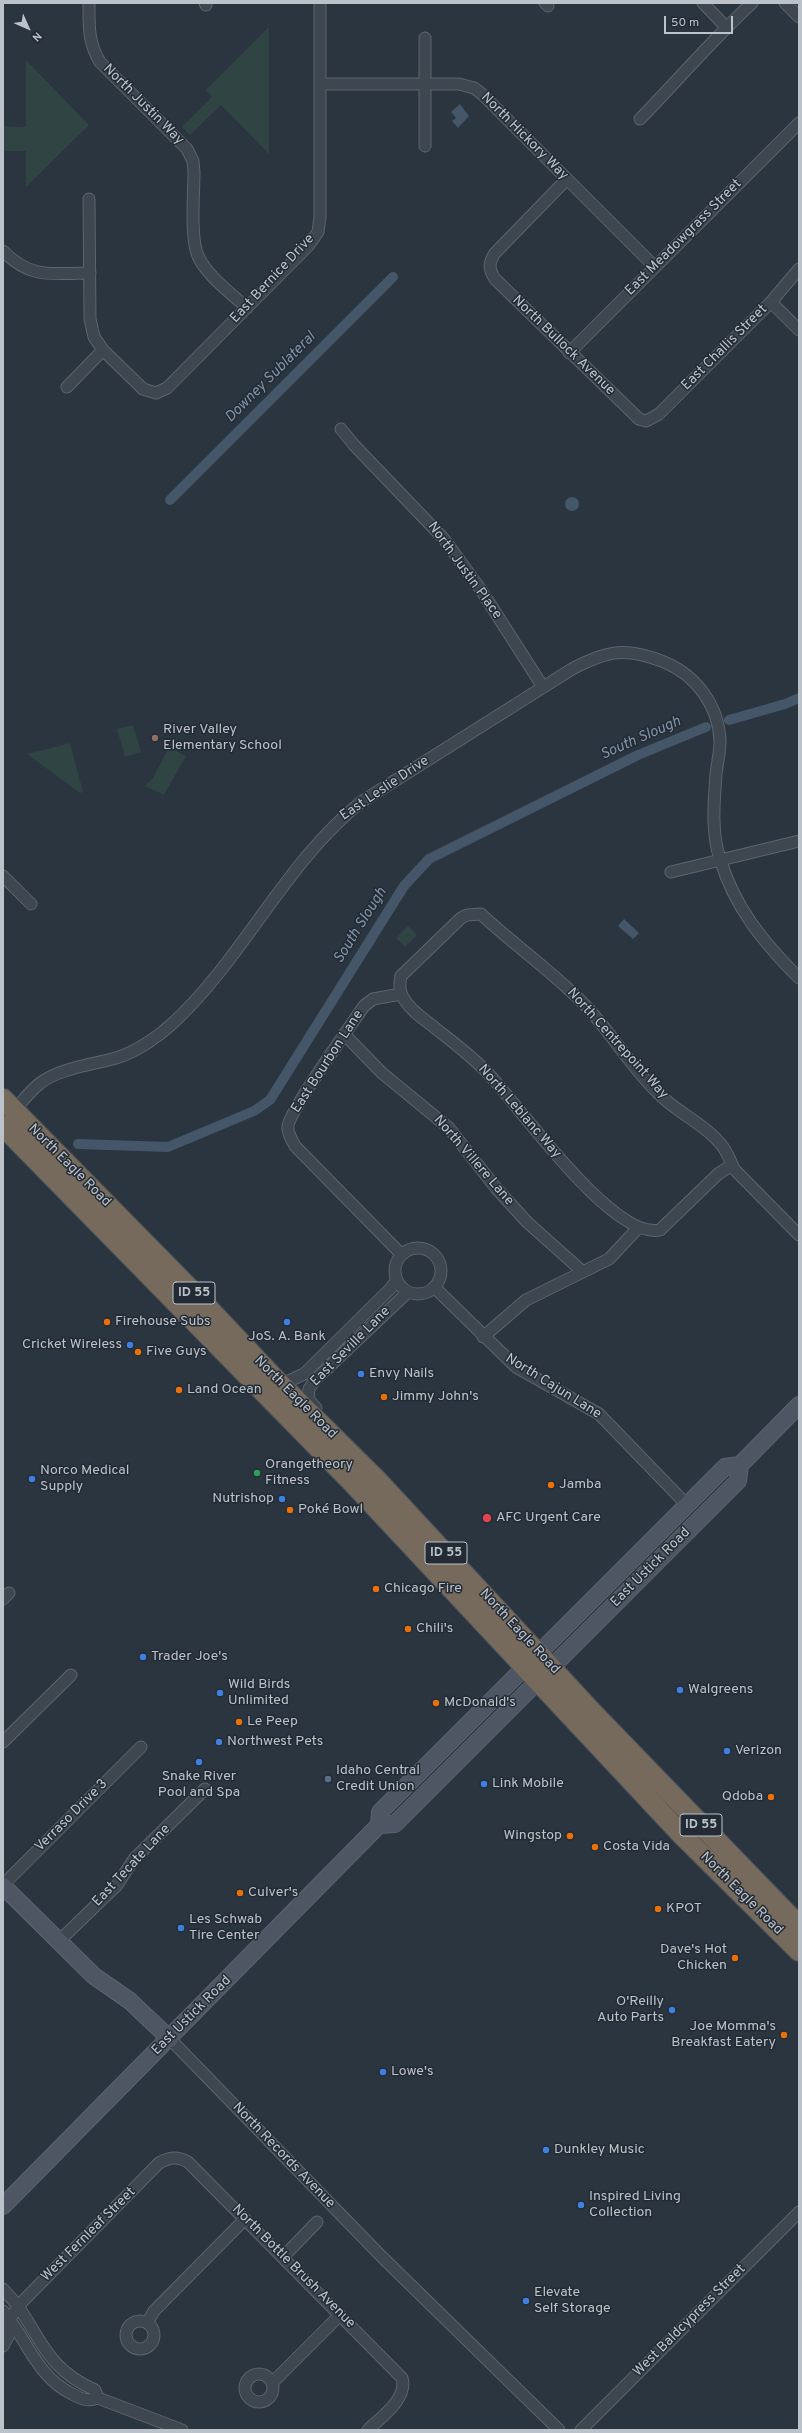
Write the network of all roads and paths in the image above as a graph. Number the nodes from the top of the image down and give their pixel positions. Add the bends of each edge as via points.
1 (89, 3) edge
2 (320, 3) edge
3 (703, 3) edge
4 (752, 3) edge
5 (785, 3) edge
6 (799, 17) edge
7 (726, 27) junction
8 (425, 38) dead end
9 (320, 84) junction
10 (425, 84) junction
11 (640, 118) dead end
12 (799, 123) edge
13 (425, 146) dead end
14 (567, 179) junction
15 (89, 199) dead end
16 (3, 251) edge
17 (655, 267) junction
18 (799, 269) edge
19 (90, 273) junction
20 (771, 302) junction
21 (247, 308) junction
22 (799, 330) edge
23 (103, 350) junction
24 (569, 353) junction
25 (66, 387) dead end
26 (646, 421) joint
27 (341, 429) dead end
28 (543, 687) junction
29 (799, 841) edge
30 (720, 858) junction
31 (671, 872) dead end
32 (3, 876) edge
33 (31, 904) dead end
34 (799, 978) edge
35 (401, 994) junction
36 (344, 1034) junction
37 (7, 1112) edge
38 (732, 1165) junction
39 (639, 1227) junction
40 (110, 1234) junction
41 (799, 1235) edge
42 (402, 1254) junction
43 (583, 1272) junction
44 (397, 1280) junction
45 (434, 1288) junction
46 (408, 1292) junction
47 (218, 1318) junction
48 (483, 1337) junction
49 (214, 1341) junction
50 (277, 1381) junction
51 (799, 1405) edge
52 (740, 1465) junction
53 (376, 1479) junction
54 (687, 1505) junction
55 (538, 1652) junction
56 (524, 1667) junction
57 (552, 1667) junction
58 (70, 1675) dead end
59 (537, 1682) junction
60 (3, 1742) edge
61 (141, 1747) dead end
62 (205, 1789) dead end
63 (379, 1825) junction
64 (3, 1885) edge
65 (799, 1926) edge
66 (58, 1942) junction
67 (799, 1951) edge
68 (170, 2039) junction
69 (173, 2157) joint
70 (3, 2206) edge
71 (799, 2212) edge
72 (246, 2220) junction
73 (317, 2222) dead end
74 (282, 2257) junction
75 (3, 2289) edge
76 (17, 2308) junction
77 (340, 2315) junction
78 (5, 2319) edge
79 (147, 2323) dead end
80 (3, 2346) edge
81 (272, 2383) dead end
82 (98, 2398) junction
83 (182, 2430) edge
84 (368, 2430) edge
85 (559, 2430) edge
86 (581, 2430) edge

1 - 21 street, North Justin Way via 89,37 100,62 187,149 194,172 195,242 198,256 206,268
2 - 9 street
3 - 7 street
4 - 7 street
5 - 6 street
7 - 11 street via 695,63
8 - 10 street
9 - 10 street, North Hickory Way
9 - 21 street, East Bernice Drive via 318,232 308,246
10 - 13 street
10 - 14 street, North Hickory Way via 459,84 478,91
12 - 17 street, East Meadowgrass Street
14 - 17 street, North Hickory Way
14 - 24 street, North Bullock Avenue via 495,252 490,264 494,278
15 - 19 street
16 - 19 street via 26,270 41,273
17 - 24 street, East Meadowgrass Street
18 - 20 street, East Challis Street
19 - 23 street via 90,319 94,337
20 - 22 street
20 - 26 street, East Challis Street via 659,414
21 - 23 street, East Bernice Drive via 167,388 156,393 143,389
23 - 25 street
24 - 26 street, North Bullock Avenue via 632,414
27 - 28 street, North Justin Place via 444,538 481,590
28 - 30 street, East Leslie Drive via 573,668 604,654 644,654 677,668 691,678 709,701 720,740 714,829
28 - 37 street, East Leslie Drive via 361,802 339,819 317,842 207,987 172,1024 146,1043 118,1057 57,1074 39,1083
29 - 30 street
30 - 31 street
30 - 34 street, East Leslie Drive via 745,917 773,952
32 - 33 street
35 - 36 street, East Bourbon Lane via 373,999 364,1006
35 - 38 street, North Centrepoint Way via 401,976 461,918 481,914 551,972 585,1005 658,1093 710,1134 723,1147
35 - 39 street, North Leblanc Way via 411,1009 470,1056 494,1079 573,1174 603,1202
36 - 42 street, East Bourbon Lane via 300,1103 288,1125 288,1133 295,1146
36 - 43 street, North Villere Lane via 382,1073 449,1128 526,1222
37 - 40 highway, North Eagle Road / ID 55
37 - 47 highway, North Eagle Road / ID 55
38 - 39 street via 718,1174 660,1230 647,1231
38 - 41 street, North Centrepoint Way
39 - 43 street via 609,1259
40 - 47 highway via 123,1235 202,1316
40 - 49 highway, North Eagle Road / ID 55
42 - 44 street via 395,1267
42 - 45 street via 412,1248 422,1247 436,1255 442,1269 441,1277
43 - 48 street via 526,1300
44 - 46 street
44 - 50 street, East Seville Lane via 304,1374 289,1381
45 - 46 street via 418,1294
45 - 48 street, North Cajun Lane
46 - 53 street, East Seville Lane via 322,1374 309,1390 308,1399 366,1459
47 - 50 highway, North Eagle Road / ID 55
48 - 54 street, North Cajun Lane via 516,1367 599,1414
49 - 50 highway via 224,1338 269,1383
49 - 56 highway, North Eagle Road / ID 55 via 349,1479
50 - 53 highway, North Eagle Road / ID 55
51 - 52 main road, East Ustick Road
52 - 54 main road, East Ustick Road via 725,1467
52 - 57 main road, East Ustick Road via 738,1481
53 - 55 highway, North Eagle Road / ID 55
54 - 55 main road, East Ustick Road
55 - 56 main road, East Ustick Road
55 - 57 highway, North Eagle Road / ID 55
56 - 59 highway, North Eagle Road / ID 55
56 - 63 main road, East Ustick Road via 380,1812
57 - 59 main road, East Ustick Road
57 - 65 highway, North Eagle Road / ID 55
58 - 60 street
59 - 63 main road via 395,1824
59 - 67 highway, North Eagle Road / ID 55 via 740,1894
61 - 64 street, Verraso Drive 3
62 - 66 street, East Tecate Lane via 134,1859 117,1885
63 - 68 main road, East Ustick Road
64 - 66 main road, North Records Avenue
66 - 68 main road, North Records Avenue via 94,1976 130,2001
68 - 70 main road, East Ustick Road
68 - 85 street, North Records Avenue via 275,2149
69 - 72 street, North Bottle Brush Avenue via 188,2162
69 - 76 street, West Fernleaf Street via 160,2163
71 - 86 street, West Baldcypress Street
72 - 74 street, North Bottle Brush Avenue
72 - 79 street via 154,2311
73 - 74 street
74 - 77 street, North Bottle Brush Avenue
75 - 76 street
76 - 78 street, West Fernleaf Street
76 - 82 street via 50,2358 73,2379 95,2390
77 - 81 street
77 - 84 street, North Bottle Brush Avenue via 398,2372 404,2386 397,2400
78 - 80 street via 9,2335
78 - 82 street via 53,2382 82,2399 89,2401
82 - 83 street

